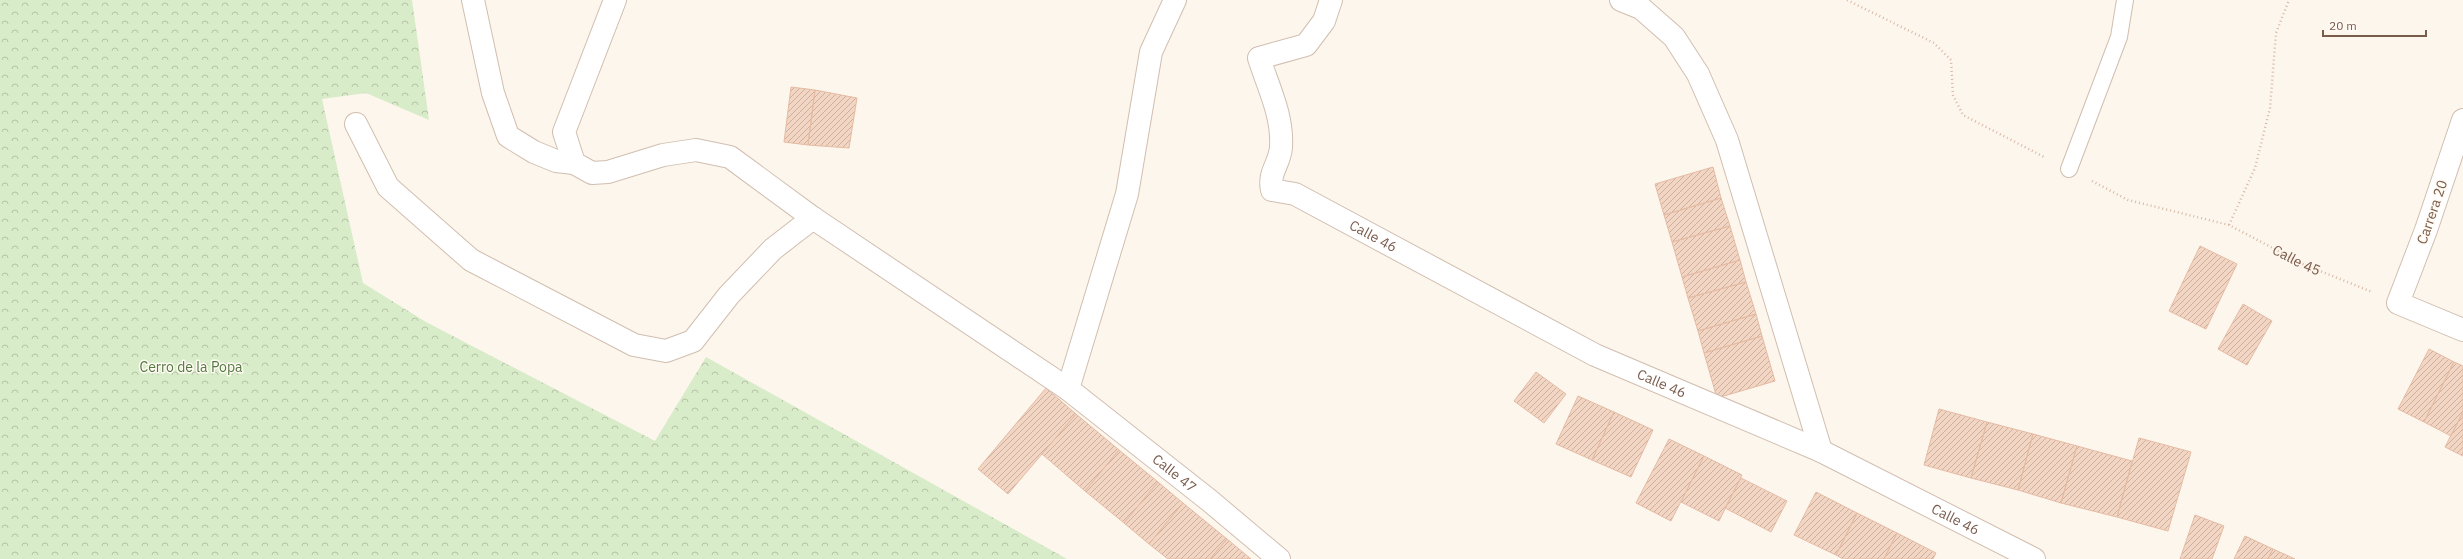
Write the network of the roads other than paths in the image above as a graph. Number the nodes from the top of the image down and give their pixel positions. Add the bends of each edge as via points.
1 (473, 0) edge
2 (615, 0) edge
3 (1175, 0) edge
4 (1331, 0) edge
5 (2125, 0) edge
6 (1636, 3) edge
7 (2463, 120) edge
8 (356, 124) dead end
9 (574, 163) junction
10 (2069, 169) road end
11 (813, 218) junction
12 (2463, 330) edge
13 (1068, 389) junction
14 (1821, 451) junction
15 (2025, 557) edge
16 (1279, 559) edge

1 - 9 street via 493,93 508,136 534,152 556,161
2 - 9 street via 564,132
3 - 13 street via 1151,52 1127,194
4 - 14 street, Calle 46 via 1324,21 1306,45 1259,58 1271,88 1281,132 1277,165 1270,179 1272,190 1295,194 1595,355
5 - 10 lane via 2119,37
6 - 14 street via 1674,37 1694,68 1727,140
7 - 12 street, Carrera 20 via 2398,303
8 - 11 street via 388,187 471,260 634,345 666,351 693,341 729,295 773,249
9 - 11 street, Calle 47 via 592,173 608,172 663,155 696,150 730,157
11 - 13 street, Calle 47
13 - 16 street, Calle 47
14 - 15 street, Calle 46

